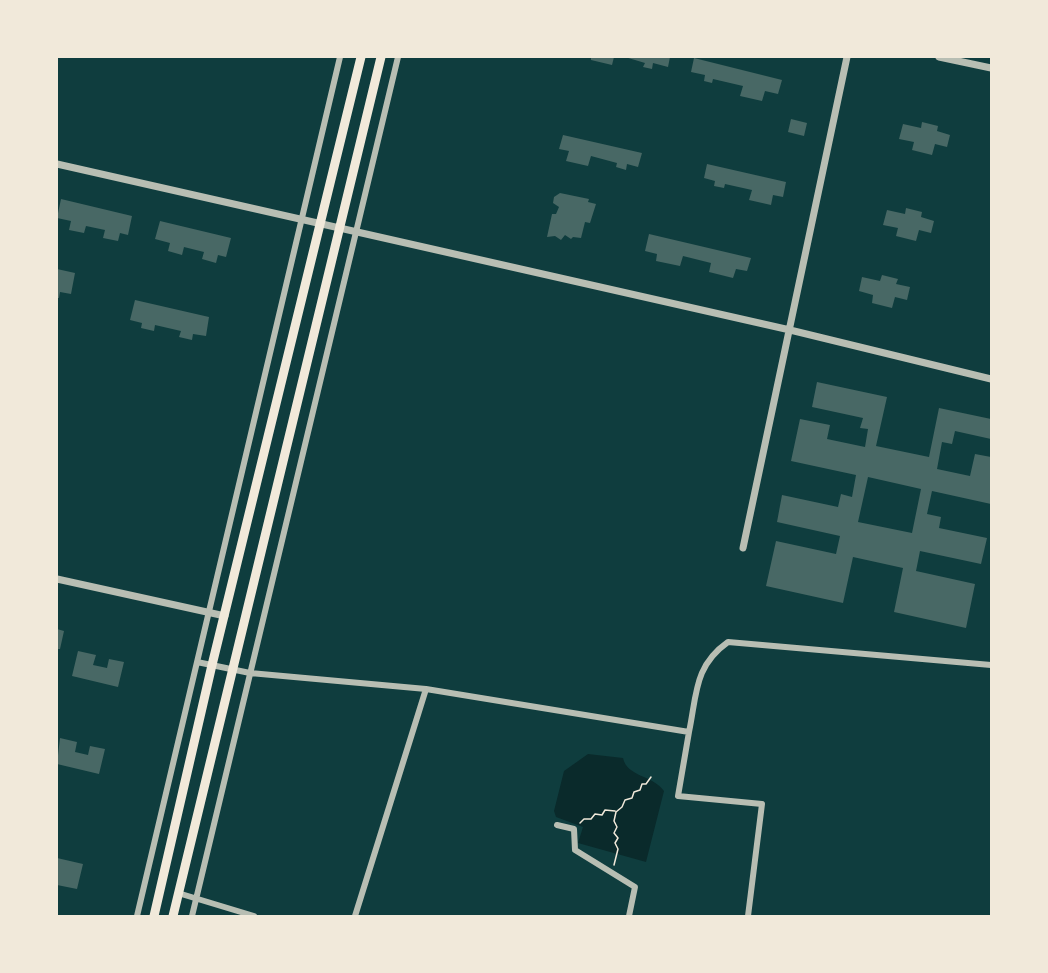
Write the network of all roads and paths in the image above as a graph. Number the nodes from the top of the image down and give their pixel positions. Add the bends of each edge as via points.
1 (340, 57) edge
2 (361, 57) edge
3 (381, 57) edge
4 (398, 57) edge
5 (847, 57) edge
6 (939, 57) edge
7 (991, 68) edge
8 (57, 164) edge
9 (300, 219) junction
10 (322, 224) junction
11 (340, 228) junction
12 (356, 231) junction
13 (790, 330) junction
14 (991, 380) edge
15 (743, 548) dead end
16 (57, 579) edge
17 (208, 612) junction
18 (225, 616) junction
19 (197, 662) junction
20 (212, 665) junction
21 (991, 665) edge
22 (232, 669) junction
23 (250, 673) junction
24 (426, 689) junction
25 (689, 732) junction
26 (651, 777) dead end
27 (616, 812) junction
28 (557, 825) dead end
29 (574, 829) junction
30 (612, 873) junction
31 (178, 893) junction
32 (196, 898) junction
33 (137, 916) edge
34 (154, 916) edge
35 (173, 916) edge
36 (192, 916) edge
37 (254, 916) edge
38 (355, 916) edge
39 (629, 916) edge
40 (748, 916) edge

1 - 9 street
2 - 10 main road
3 - 11 main road
4 - 12 street
5 - 13 street
6 - 7 street
8 - 9 street
9 - 10 street
9 - 17 street
10 - 11 street
10 - 18 main road
11 - 12 street
11 - 22 main road
12 - 13 street
12 - 23 street
13 - 14 street
13 - 15 street
16 - 17 street
17 - 18 street
17 - 19 street
18 - 20 main road
19 - 20 street
19 - 33 street
20 - 22 street
20 - 34 main road
21 - 25 street via 728,642 711,654 700,675
22 - 23 street
22 - 31 main road
23 - 24 street
23 - 32 street
24 - 25 street
24 - 38 street
25 - 40 street via 678,796 762,804
26 - 27 path
27 - 29 path via 605,810 602,815 595,814
27 - 30 path via 614,832 618,849
28 - 29 street
29 - 30 street via 575,850
30 - 39 street via 635,887
31 - 32 street
31 - 35 main road
32 - 36 street
32 - 37 street

